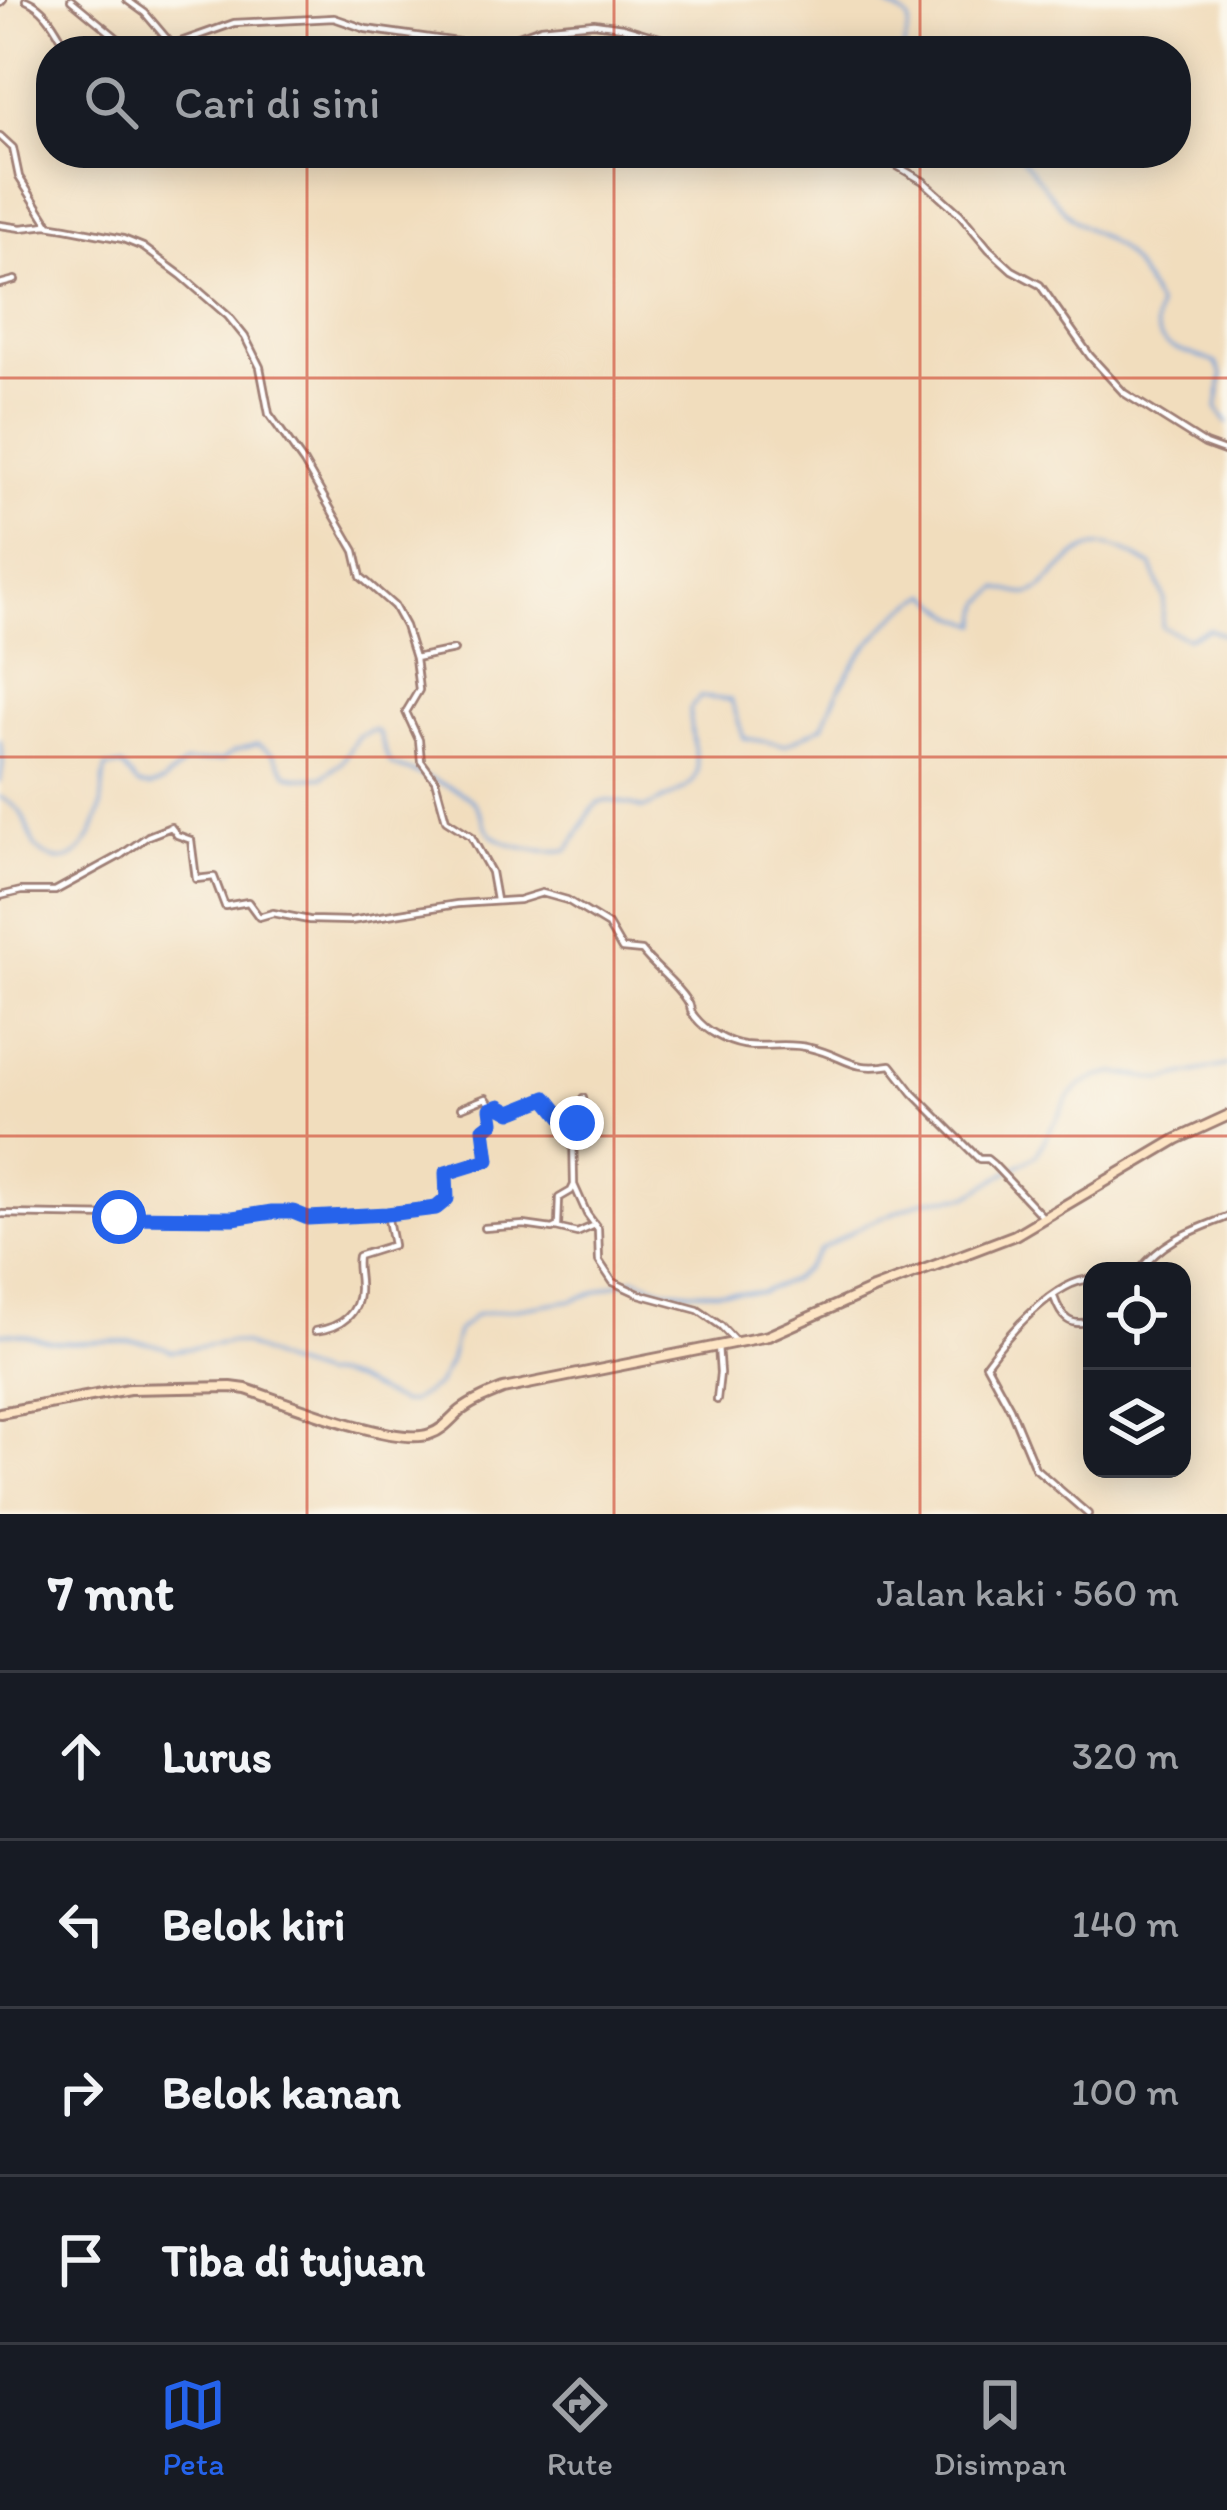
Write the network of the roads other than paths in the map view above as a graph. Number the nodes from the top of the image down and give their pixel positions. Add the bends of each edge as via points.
1 (26, 0) edge
2 (71, 0) edge
3 (127, 0) edge
4 (60, 36) edge
5 (115, 36) edge
6 (165, 36) edge
7 (196, 36) edge
8 (415, 36) edge
9 (519, 36) edge
10 (653, 36) edge
11 (0, 136) edge
12 (901, 168) edge
13 (0, 225) edge
14 (52, 227) junction
15 (15, 280) dead end
16 (0, 284) edge
17 (1227, 452) edge
18 (454, 650) dead end
19 (415, 658) junction
20 (0, 896) edge
21 (496, 902) junction
22 (583, 1098) dead end
23 (461, 1108) dead end
24 (493, 1108) junction
25 (1227, 1116) edge
26 (577, 1123) junction
27 (574, 1185) junction
28 (0, 1214) edge
29 (387, 1214) junction
30 (1043, 1217) junction
31 (1227, 1217) edge
32 (596, 1225) junction
33 (484, 1228) dead end
34 (556, 1228) junction
35 (1148, 1262) edge
36 (1083, 1279) edge
37 (1054, 1297) junction
38 (1083, 1322) edge
39 (315, 1331) dead end
40 (736, 1342) junction
41 (718, 1346) junction
42 (717, 1400) dead end
43 (0, 1413) edge
44 (1088, 1514) edge

1 - 4 street
2 - 5 street
3 - 6 street
7 - 8 street via 234,23 334,18
9 - 10 street via 594,23
11 - 14 street via 14,148 20,177
12 - 17 street via 960,214 1012,270 1040,285 1124,393
13 - 14 street
14 - 19 street via 143,247 228,316 260,367 269,414 355,550 362,577 394,606
15 - 16 street
18 - 19 street
19 - 21 street via 419,690 406,712 421,761 446,820 471,836 491,872
20 - 21 street via 56,891 171,827 190,840 196,878 214,877 225,906 251,903 259,917 350,921
21 - 30 street via 542,893 578,907 614,930 622,949 642,951 695,1017 730,1042 814,1048 857,1067 891,1065
22 - 26 street via 586,1115
23 - 24 street via 486,1098
24 - 26 street via 511,1112 546,1098
24 - 29 street via 484,1129 488,1160 446,1173 446,1202 436,1208
25 - 30 street
26 - 27 street
27 - 32 street
27 - 34 street via 558,1200
28 - 29 street
29 - 39 street via 392,1246 355,1262 358,1302 333,1329
30 - 40 street via 984,1249
31 - 35 street via 1183,1232
32 - 34 street via 577,1233
32 - 40 street via 599,1261 613,1282 698,1310
33 - 34 street
36 - 37 street
37 - 38 street via 1068,1321
37 - 44 street via 1026,1316 986,1366 1035,1468
40 - 41 street
41 - 42 street
41 - 43 street via 503,1389 411,1438 231,1387 129,1389

